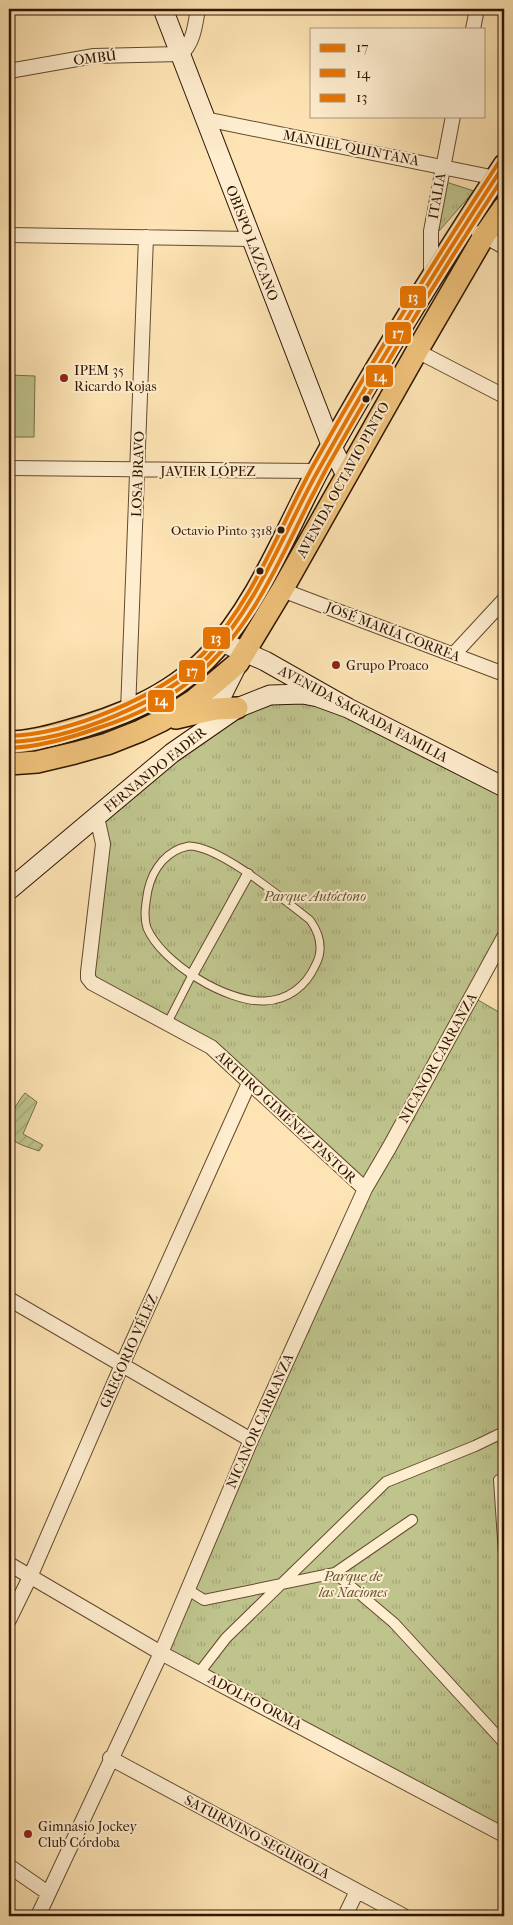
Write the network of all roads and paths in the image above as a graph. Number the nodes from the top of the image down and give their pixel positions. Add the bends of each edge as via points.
1 (163, 9) edge
2 (198, 9) edge
3 (477, 9) edge
4 (473, 28) edge
5 (181, 54) junction
6 (9, 71) edge
7 (454, 118) edge
8 (205, 119) junction
9 (442, 166) junction
10 (500, 171) edge
11 (504, 207) edge
12 (465, 224) junction
13 (9, 235) edge
14 (484, 236) junction
15 (146, 237) junction
16 (250, 239) junction
17 (504, 247) edge
18 (431, 277) junction
19 (417, 351) junction
20 (504, 396) edge
21 (332, 447) junction
22 (9, 468) edge
23 (138, 470) junction
24 (318, 472) junction
25 (346, 475) junction
26 (282, 590) junction
27 (504, 600) edge
28 (222, 642) junction
29 (454, 654) junction
30 (242, 658) junction
31 (504, 674) edge
32 (237, 708) junction
33 (348, 708) junction
34 (215, 709) junction
35 (128, 711) junction
36 (161, 721) junction
37 (9, 742) edge
38 (172, 753) junction
39 (9, 764) edge
40 (504, 787) edge
41 (97, 817) junction
42 (248, 874) junction
43 (9, 890) edge
44 (504, 937) edge
45 (192, 975) junction
46 (167, 1024) junction
47 (250, 1083) junction
48 (365, 1189) junction
49 (9, 1300) edge
50 (122, 1365) junction
51 (504, 1432) edge
52 (251, 1440) junction
53 (504, 1480) edge
54 (412, 1520) dead end
55 (504, 1554) edge
56 (9, 1564) edge
57 (335, 1573) junction
58 (30, 1577) junction
59 (280, 1584) junction
60 (188, 1590) junction
61 (9, 1620) edge
62 (161, 1653) junction
63 (199, 1673) junction
64 (504, 1743) edge
65 (110, 1758) junction
66 (504, 1835) edge
67 (9, 1866) edge
68 (357, 1891) junction
69 (48, 1893) junction
70 (38, 1916) edge
71 (345, 1916) edge
72 (404, 1916) edge

1 - 5 main road, OBISPO LAZCANO
2 - 5 street via 192,39
3 - 4 street
5 - 6 street, OMBÚ via 94,56
5 - 8 main road, OBISPO LAZCANO
7 - 9 street, ITALIA
8 - 9 street, MANUEL QUINTANA
8 - 16 main road, OBISPO LAZCANO
9 - 10 street, MANUEL QUINTANA
9 - 18 street, ITALIA via 431,231
10 - 12 main road, AVENIDA OCTAVIO PINTO
11 - 14 main road, AVENIDA OCTAVIO PINTO
12 - 14 street
12 - 18 main road, AVENIDA OCTAVIO PINTO
13 - 15 street
14 - 17 street
14 - 19 main road, AVENIDA OCTAVIO PINTO
15 - 16 street
15 - 23 street, LOSA BRAVO
16 - 21 main road, OBISPO LAZCANO
18 - 21 main road, AVENIDA OCTAVIO PINTO
19 - 20 street
19 - 25 main road, AVENIDA OCTAVIO PINTO
21 - 24 main road, AVENIDA OCTAVIO PINTO
21 - 25 main road, OBISPO LAZCANO
22 - 23 street, JAVIER LÓPEZ
23 - 24 street, JAVIER LÓPEZ
23 - 35 street, LOSA BRAVO
24 - 28 main road, AVENIDA OCTAVIO PINTO via 256,590
25 - 26 main road, AVENIDA OCTAVIO PINTO
26 - 29 street, JOSÉ MARÍA CORREA
26 - 30 main road, AVENIDA OCTAVIO PINTO
27 - 29 street
28 - 30 main road, AVENIDA SAGRADA FAMILIA
28 - 35 main road, AVENIDA OCTAVIO PINTO via 178,683
29 - 31 street, JOSÉ MARÍA CORREA
30 - 33 main road, AVENIDA SAGRADA FAMILIA
30 - 34 main road
30 - 36 main road, AVENIDA OCTAVIO PINTO via 193,701
32 - 33 main road, FERNANDO FADER via 270,695 303,694
32 - 34 main road
32 - 38 main road, FERNANDO FADER
33 - 40 main road, AVENIDA SAGRADA FAMILIA
34 - 36 main road
34 - 38 main road
35 - 37 main road, AVENIDA OCTAVIO PINTO via 37,739
36 - 39 main road via 107,744 37,762
38 - 41 main road, FERNANDO FADER
41 - 43 main road, FERNANDO FADER
41 - 46 street, ARTURO GIMÉNEZ PASTOR via 103,844 88,978
42 - 45 street
42 - 45 lane via 199,846 180,848 170,853 154,873 144,913 147,927 165,954
42 - 45 lane via 310,920 318,931 319,959 311,976 289,995 264,1001 217,989
44 - 48 street, NICANOR CARRANZA
45 - 46 lane
46 - 47 street, ARTURO GIMÉNEZ PASTOR via 211,1047
47 - 48 street, ARTURO GIMÉNEZ PASTOR
47 - 50 street, GREGORIO VÉLEZ
48 - 52 street, NICANOR CARRANZA
49 - 50 street
50 - 52 street
50 - 58 street, GREGORIO VÉLEZ
51 - 59 street via 386,1482
52 - 60 street, NICANOR CARRANZA
53 - 55 street via 499,1480
54 - 57 street
56 - 58 street, ADOLFO ORMA
57 - 59 street
57 - 64 street via 394,1623
58 - 61 street, GREGORIO VÉLEZ
58 - 62 street, ADOLFO ORMA
59 - 60 street via 204,1600
59 - 63 street via 226,1638
60 - 62 street, NICANOR CARRANZA
62 - 63 street, ADOLFO ORMA
62 - 65 street, NICANOR CARRANZA
63 - 66 street, ADOLFO ORMA
65 - 68 street, SATURNINO SEGUROLA
65 - 69 street, NICANOR CARRANZA
67 - 69 street
68 - 71 street
68 - 72 street, SATURNINO SEGUROLA
69 - 70 street, NICANOR CARRANZA

